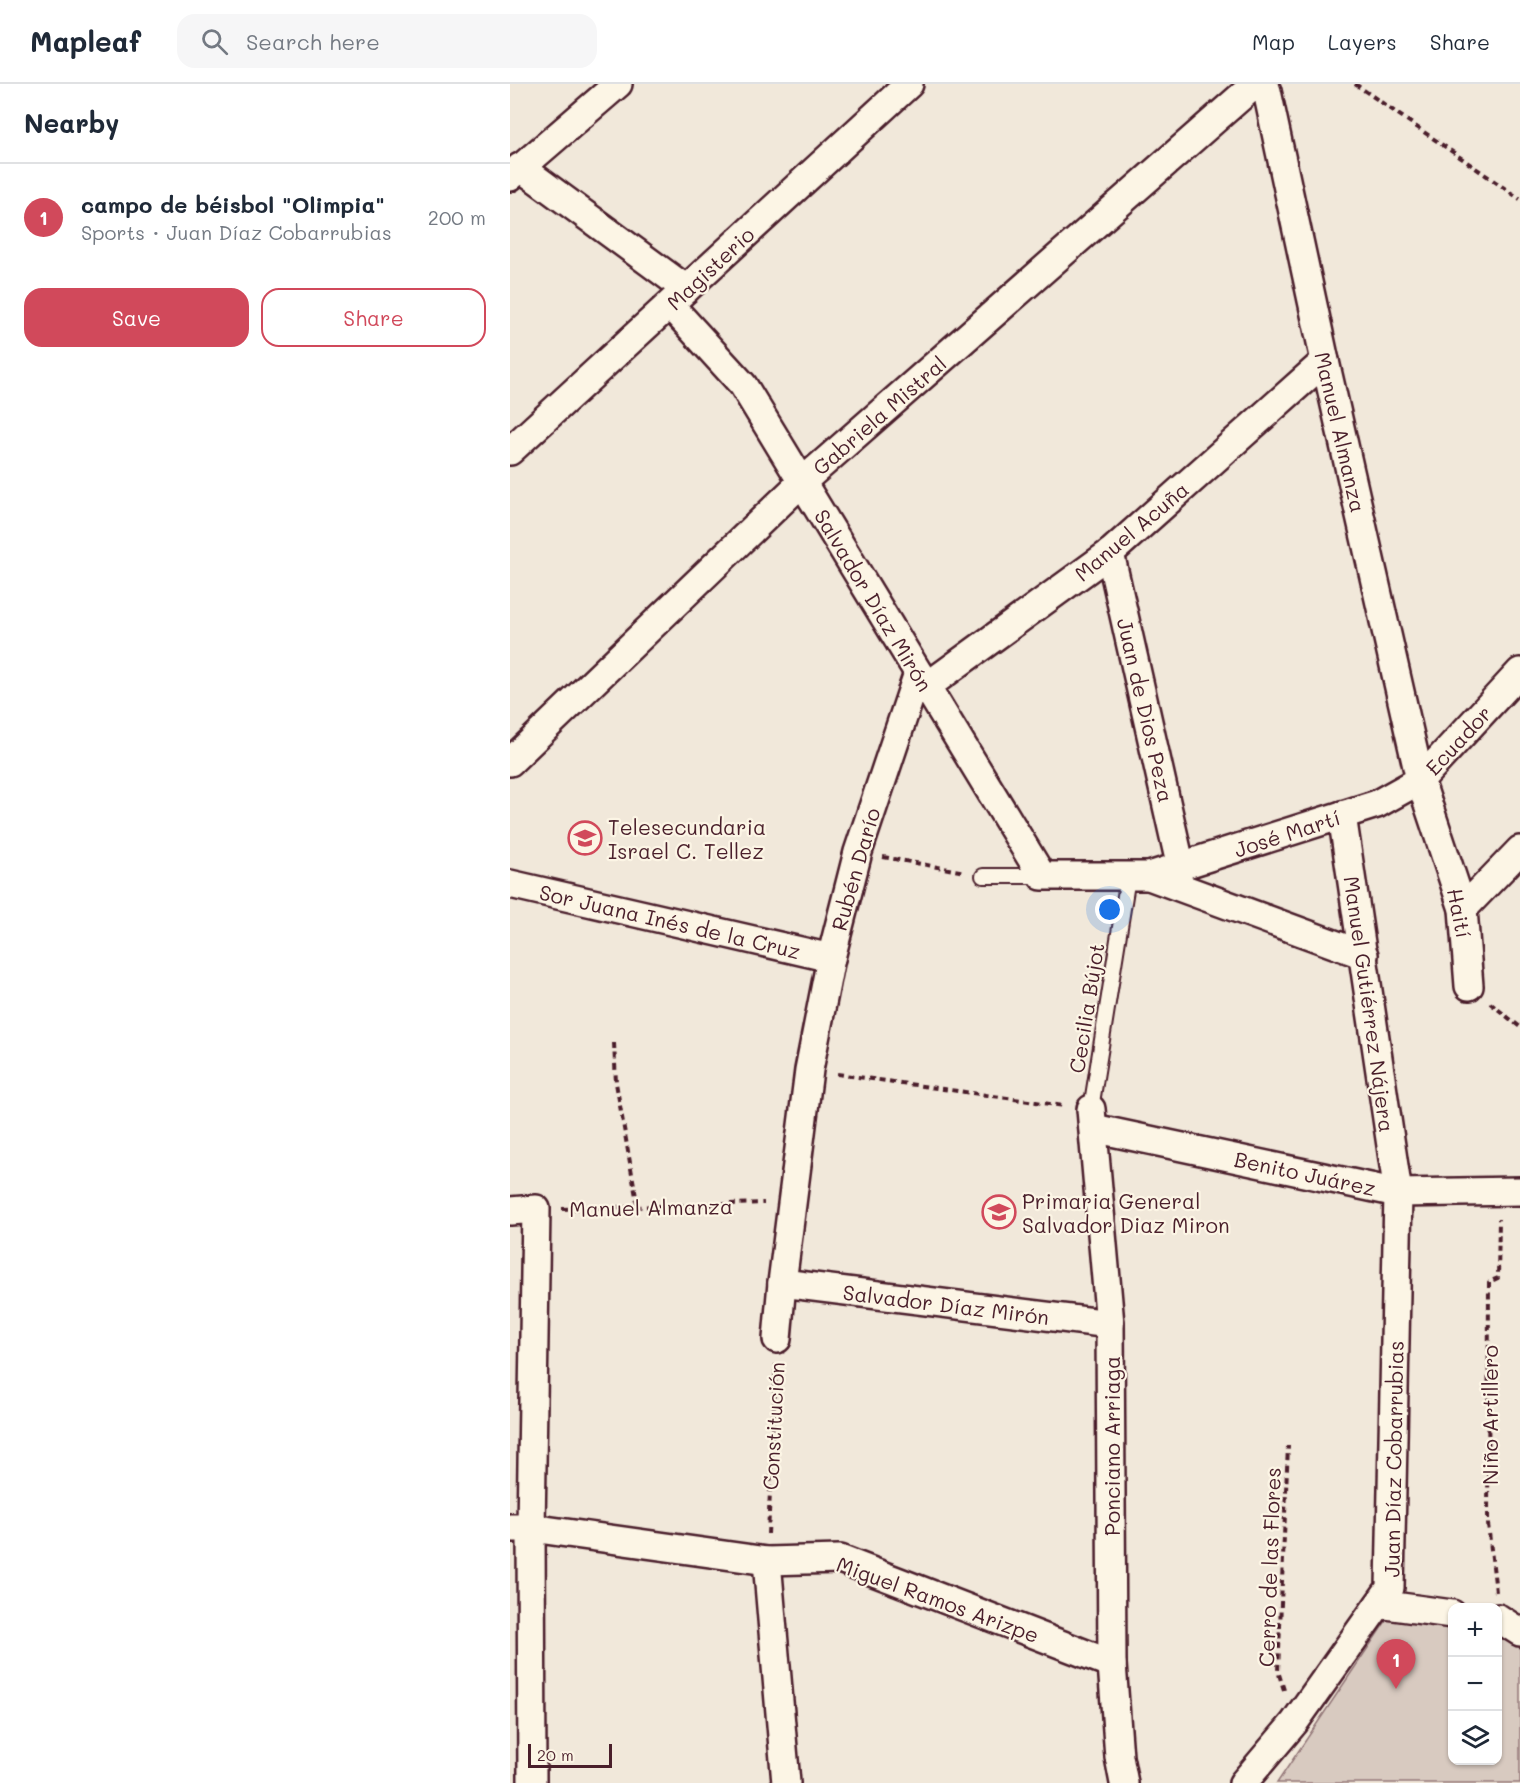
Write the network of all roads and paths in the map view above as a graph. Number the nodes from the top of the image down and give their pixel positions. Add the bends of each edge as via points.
1 (618, 84) edge
2 (909, 84) edge
3 (1355, 84) edge
4 (1262, 85) edge
5 (515, 172) edge
6 (1520, 199) edge
7 (678, 297) junction
8 (1325, 361) junction
9 (510, 451) edge
10 (802, 481) junction
11 (1110, 553) junction
12 (1520, 672) edge
13 (922, 680) junction
14 (510, 762) edge
15 (1420, 780) junction
16 (1342, 815) junction
17 (1520, 850) edge
18 (858, 852) junction
19 (1181, 867) junction
20 (983, 876) joint
21 (1042, 876) junction
22 (1139, 877) junction
23 (510, 884) edge
24 (1463, 909) junction
25 (1364, 955) junction
26 (831, 958) junction
27 (1469, 986) joint
28 (1520, 1026) edge
29 (614, 1043) dead end
30 (809, 1070) junction
31 (1092, 1119) junction
32 (1510, 1191) edge
33 (1398, 1193) junction
34 (792, 1202) junction
35 (638, 1208) junction
36 (523, 1210) edge
37 (782, 1283) junction
38 (1110, 1324) junction
39 (777, 1339) joint
40 (1288, 1446) dead end
41 (520, 1528) edge
42 (767, 1561) junction
43 (1379, 1604) junction
44 (1448, 1613) edge
45 (1506, 1623) edge
46 (1112, 1664) junction
47 (1294, 1723) junction
48 (532, 1783) edge
49 (786, 1783) edge
50 (1124, 1783) edge
51 (1243, 1783) edge

1 - 5 street
2 - 7 street, Magisterio
3 - 6 path
4 - 8 street, Manuel Almanza via 1267,91
4 - 10 street, Gabriela Mistral via 1253,86
5 - 7 street, Salvador Díaz Mirón
7 - 9 street, Magisterio
7 - 10 street, Salvador Díaz Mirón via 743,385
8 - 11 street, Manuel Acuña
8 - 15 street, Manuel Almanza
10 - 13 street, Salvador Díaz Mirón
10 - 14 street, Gabriela Mistral
11 - 13 street, Manuel Acuña
11 - 19 street, Juan de Dios Peza
12 - 15 street, Ecuador
13 - 18 street, Rubén Darío
13 - 21 street, Salvador Díaz Mirón
15 - 16 street, José Martí via 1377,804
15 - 24 street, Haití
16 - 19 street, José Martí
16 - 25 street, Manuel Gutiérrez Nájera
17 - 24 street
18 - 20 path
18 - 26 street, Rubén Darío
19 - 22 street, José Martí
20 - 21 lane
21 - 22 street
22 - 25 street
22 - 31 lane, Cecilia Bújot
23 - 26 street, Sor Juana Inés de la Cruz
24 - 27 street, Haití
25 - 33 street, Manuel Gutiérrez Nájera
26 - 30 street, Rubén Darío
27 - 28 path
29 - 35 path via 616,1083
30 - 31 path
30 - 34 street, Constitución
31 - 33 street, Benito Juárez
31 - 38 street, Ponciano Arriaga
32 - 33 street, Benito Juárez
32 - 45 path, Niño Artillero via 1498,1278 1489,1282 1488,1524
33 - 43 street, Juan Díaz Cobarrubias via 1390,1588
34 - 35 path, Manuel Almanza
34 - 37 street, Constitución
35 - 36 path, Manuel Almanza
36 - 41 street
37 - 38 street, Salvador Díaz Mirón
37 - 39 street, Constitución
38 - 46 street, Ponciano Arriaga
39 - 42 path, Constitución
40 - 47 path, Cerro de las Flores via 1278,1671
41 - 42 street, Miguel Ramos Arizpe
41 - 48 street
42 - 46 street, Miguel Ramos Arizpe via 840,1559
42 - 49 street
43 - 44 street
43 - 47 street, Juan Díaz Cobarrubias
46 - 50 street, Ponciano Arriaga
47 - 51 street, Juan Díaz Cobarrubias

